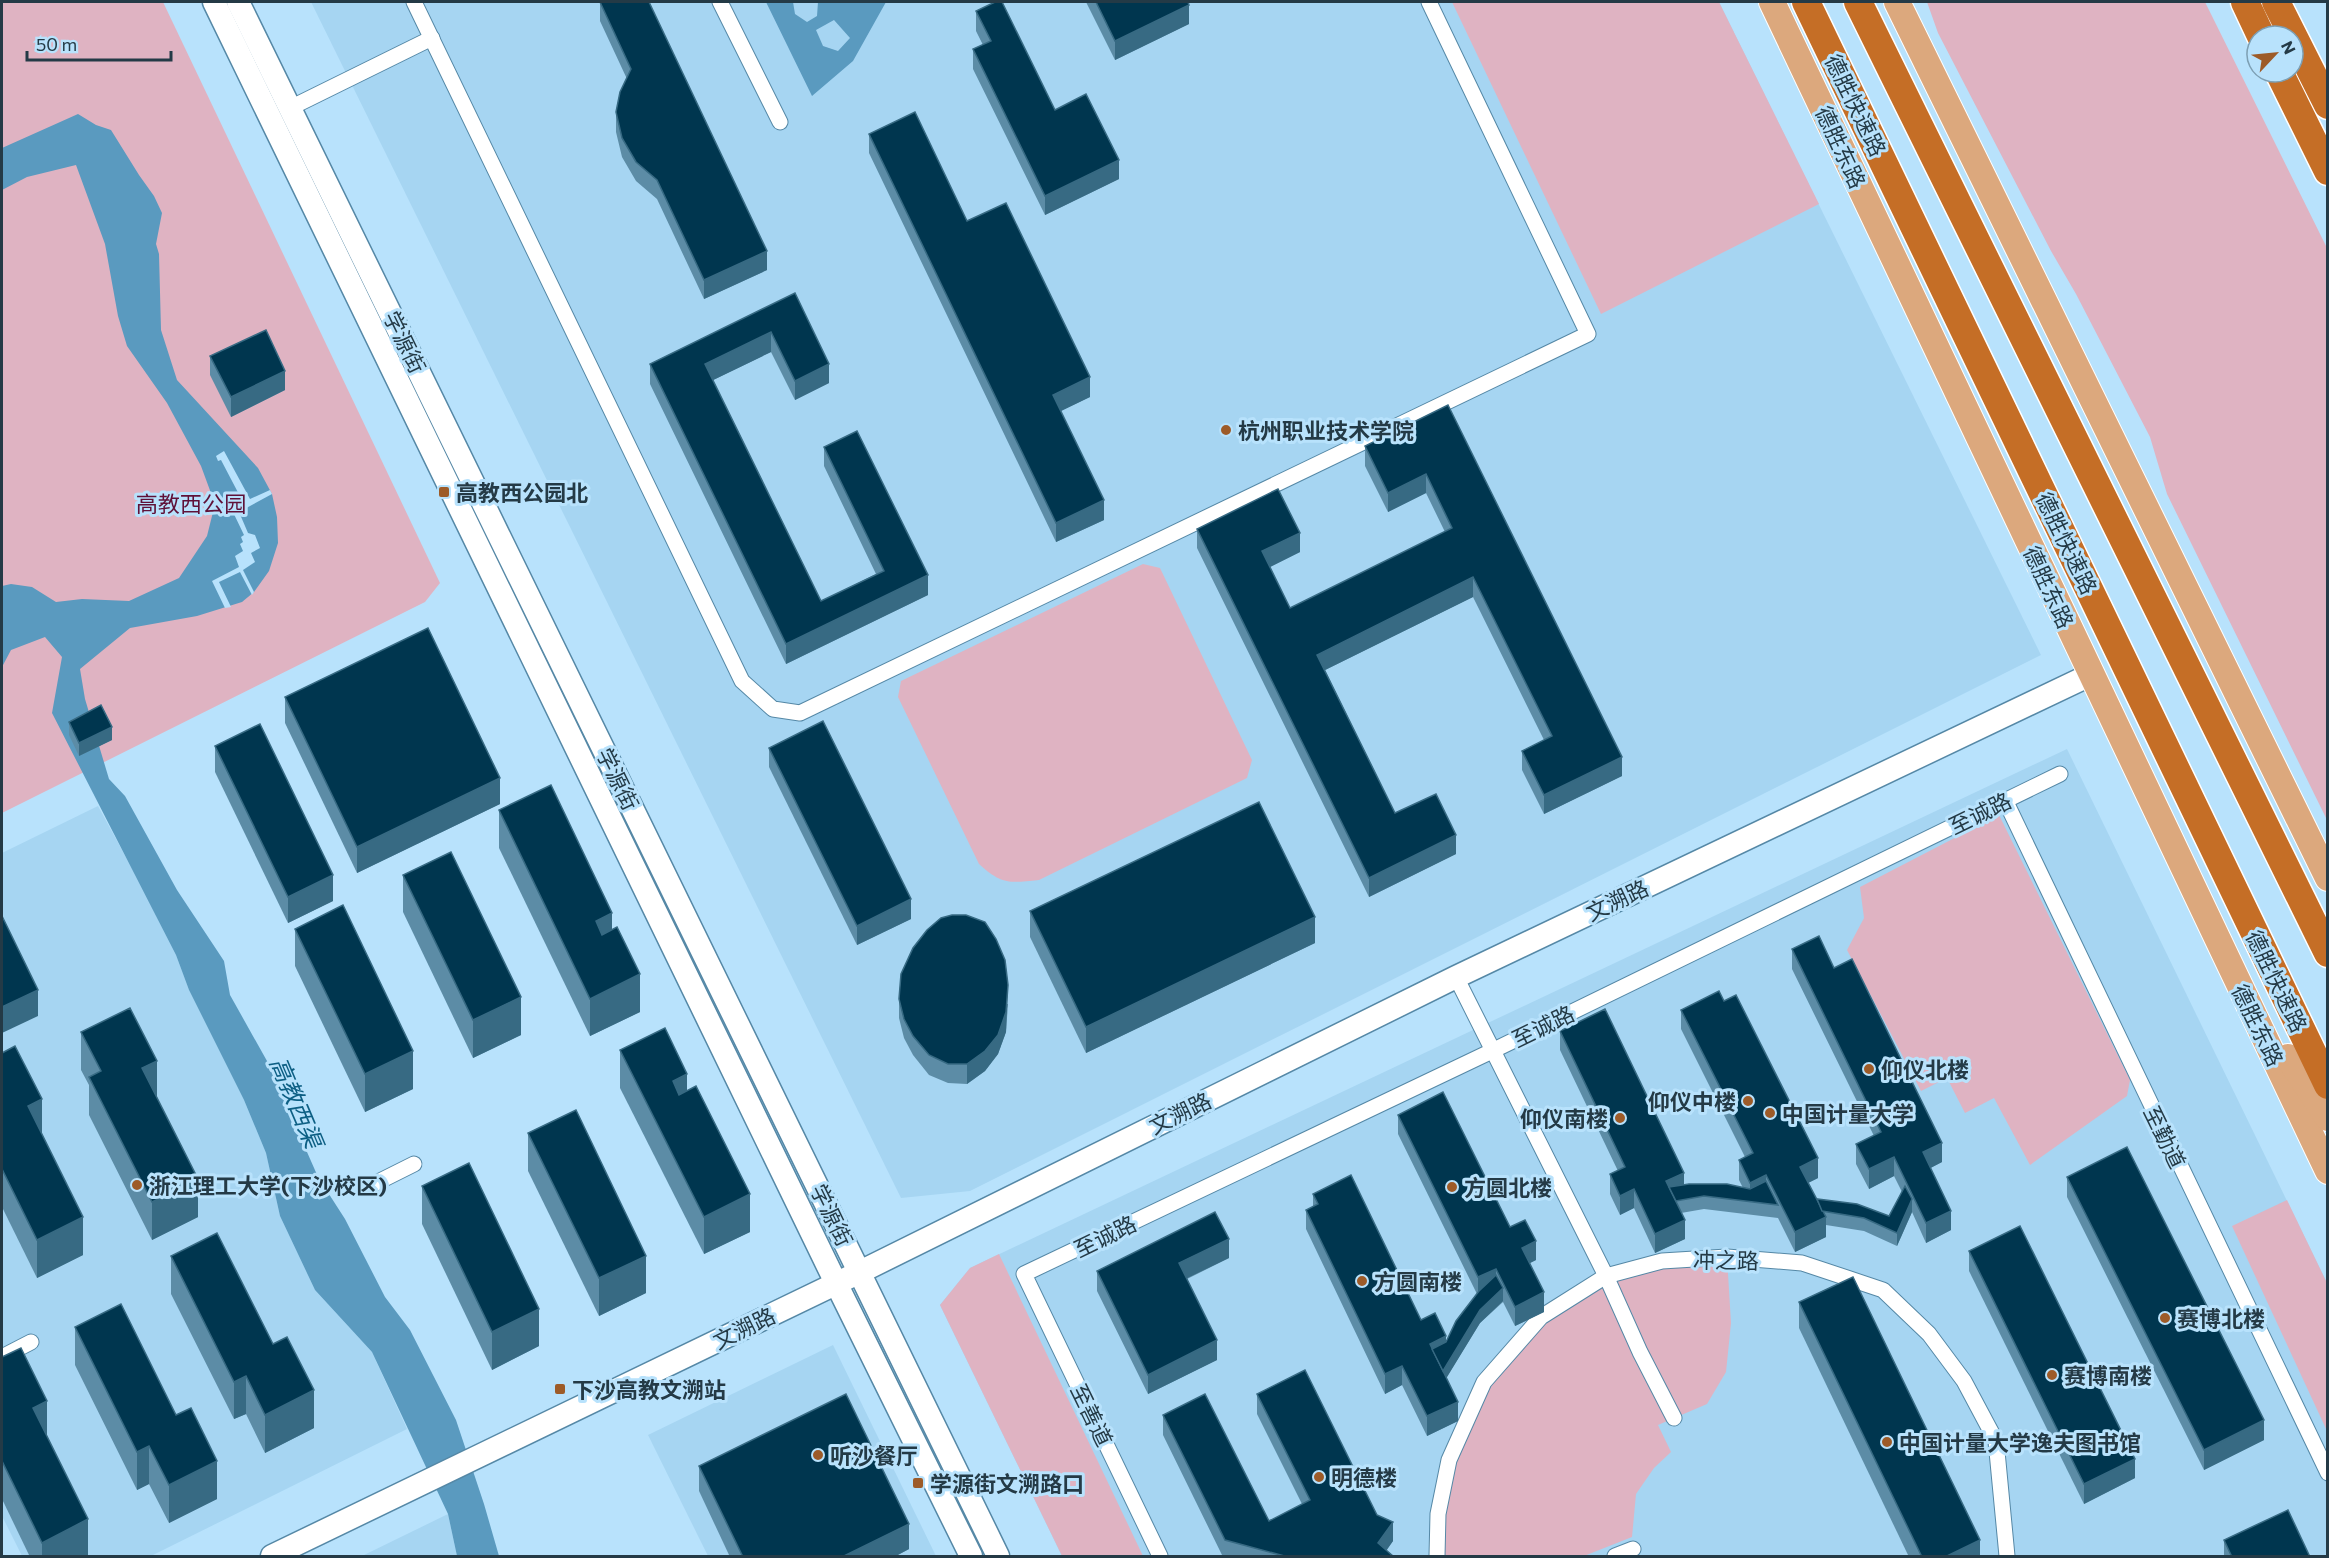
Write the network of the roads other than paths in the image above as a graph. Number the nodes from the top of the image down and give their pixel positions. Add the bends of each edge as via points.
1 (214, 2) edge
2 (238, 2) edge
3 (414, 2) edge
4 (720, 2) edge
5 (1429, 2) edge
6 (1772, 2) edge
7 (1806, 2) edge
8 (1858, 2) edge
9 (1897, 2) edge
10 (2245, 2) edge
11 (2276, 2) edge
12 (2255, 24) edge
13 (432, 38) junction
14 (2285, 84) edge
15 (2328, 105) edge
16 (290, 108) junction
17 (780, 123) dead end
18 (2328, 171) edge
19 (2090, 675) junction
20 (2060, 774) dead end
21 (2005, 800) junction
22 (2328, 878) edge
23 (2328, 953) edge
24 (2233, 974) junction
25 (1456, 977) junction
26 (1492, 1051) junction
27 (2328, 1085) edge
28 (2328, 1118) edge
29 (414, 1164) dead end
30 (2328, 1171) edge
31 (372, 1185) dead end
32 (860, 1272) junction
33 (1024, 1274) joint
34 (1606, 1276) junction
35 (836, 1283) junction
36 (30, 1342) dead end
37 (2, 1357) edge
38 (1674, 1418) dead end
39 (2328, 1473) edge
40 (1633, 1549) dead end
41 (272, 1557) edge
42 (971, 1557) edge
43 (998, 1557) edge
44 (1160, 1557) edge
45 (1437, 1557) edge
46 (1615, 1557) edge
47 (2007, 1557) edge

1 - 35 main road, 学源街
2 - 16 main road, 学源街
3 - 13 street
4 - 17 street
5 - 13 street via 1588,334 800,713 773,709 742,681
6 - 19 main road, 德胜东路
7 - 27 highway, 德胜快速路
8 - 23 highway
9 - 22 main road
10 - 12 highway
11 - 15 highway
13 - 16 street
14 - 18 highway
16 - 32 main road, 学源街
19 - 24 main road, 德胜东路
19 - 25 main road, 文溯路
20 - 21 street, 至诚路
21 - 26 street, 至诚路
21 - 39 street, 至勤道
24 - 28 main road
24 - 30 main road, 德胜东路
25 - 26 street
25 - 32 main road, 文溯路
26 - 33 street, 至诚路
26 - 34 street
29 - 31 street
32 - 35 main road, 文溯路
32 - 43 main road, 学源街
33 - 44 street, 至善道
34 - 38 street
34 - 45 street, 冲之路 via 1541,1317 1484,1382 1449,1460 1438,1514
34 - 47 street, 冲之路 via 1662,1261 1727,1257 1802,1263 1883,1290 1929,1334 1964,1382 1996,1441
35 - 41 main road, 文溯路
35 - 42 main road, 学源街
36 - 37 street
40 - 46 street

